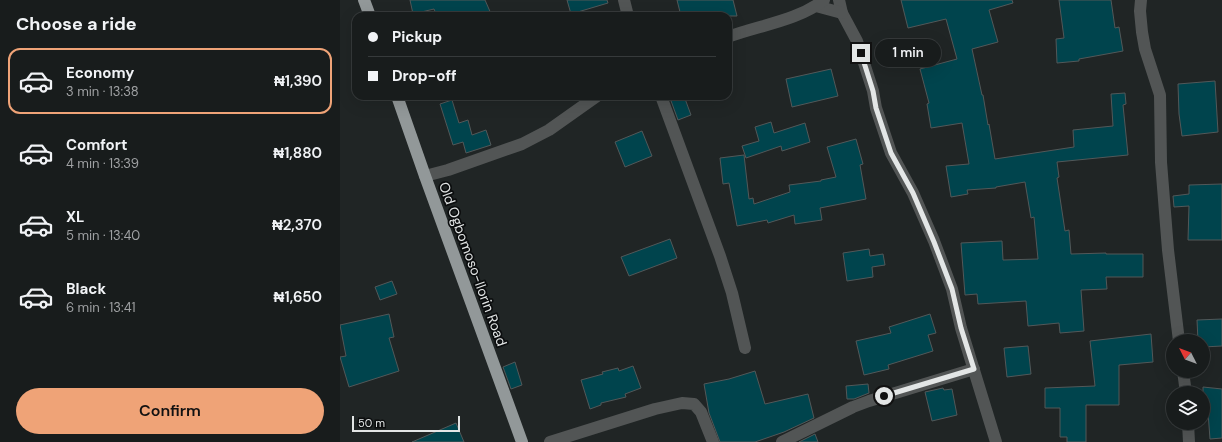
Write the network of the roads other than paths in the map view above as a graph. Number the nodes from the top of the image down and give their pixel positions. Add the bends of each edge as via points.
1 (364, 0) edge
2 (624, 0) edge
3 (839, 0) edge
4 (1141, 0) edge
5 (820, 3) edge
6 (368, 12) edge
7 (627, 12) edge
8 (842, 13) junction
9 (732, 36) edge
10 (398, 100) edge
11 (591, 100) edge
12 (662, 100) edge
13 (425, 176) junction
14 (1179, 334) edge
15 (745, 348) dead end
16 (974, 369) junction
17 (1188, 430) edge
18 (522, 442) edge
19 (550, 442) edge
20 (713, 442) edge
21 (782, 442) edge
22 (996, 442) edge
23 (1189, 442) edge

1 - 6 highway
2 - 7 street
3 - 8 street
4 - 14 street via 1145,49 1160,95 1161,162 1168,250
5 - 8 street
5 - 9 street via 792,18
8 - 16 street via 857,41 891,153 913,193 952,289
10 - 13 highway, Old Ogbomoso-Ilorin Road
11 - 13 street via 549,130 522,144
12 - 15 street via 720,256
13 - 18 highway, Old Ogbomoso-Ilorin Road
16 - 21 street via 853,407
16 - 22 street
17 - 23 street
19 - 20 street via 682,403 694,404 701,412

